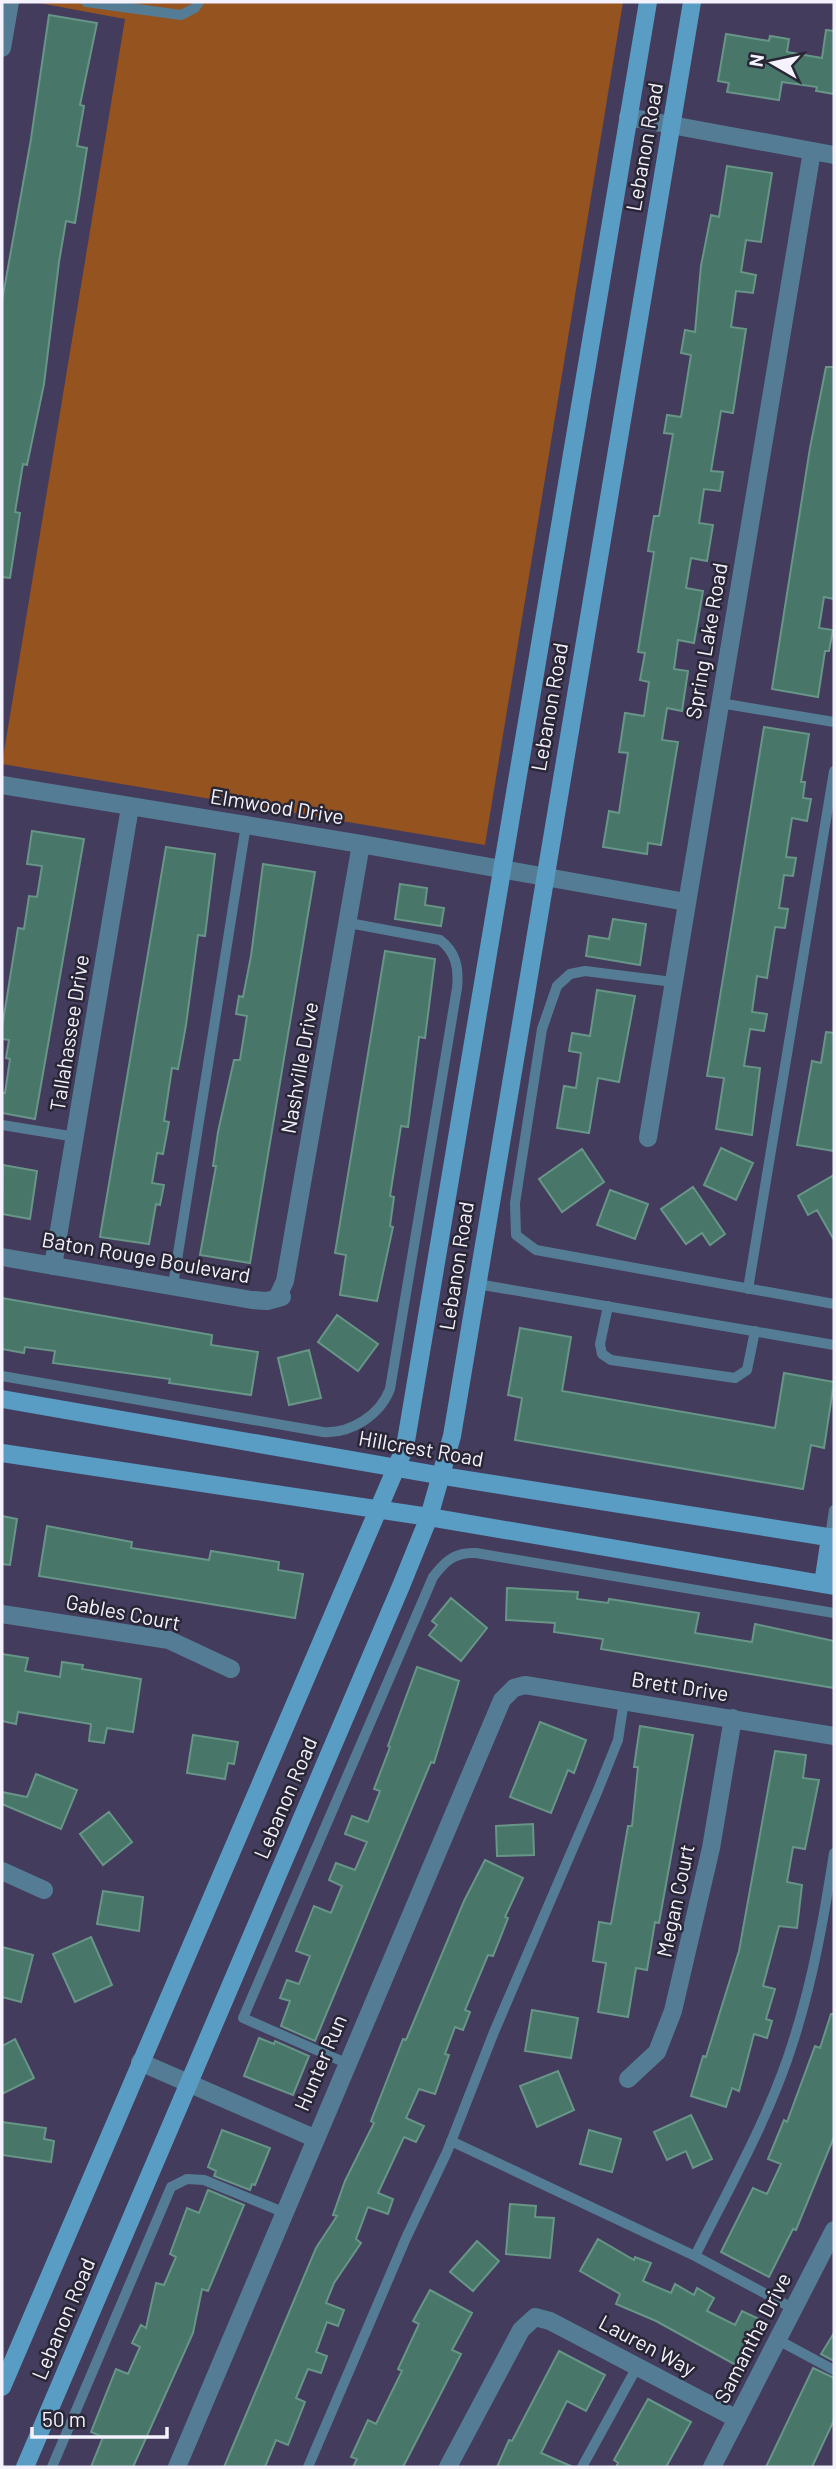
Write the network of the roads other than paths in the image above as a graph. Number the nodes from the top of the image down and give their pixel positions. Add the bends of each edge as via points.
1 (10, 2) edge
2 (86, 2) edge
3 (199, 2) edge
4 (648, 2) edge
5 (692, 2) edge
6 (2, 48) edge
7 (628, 117) junction
8 (672, 124) junction
9 (812, 151) junction
10 (834, 155) edge
11 (720, 703) junction
12 (834, 722) edge
13 (834, 771) edge
14 (2, 785) edge
15 (130, 807) junction
16 (246, 825) junction
17 (361, 844) junction
18 (500, 869) junction
19 (544, 877) junction
20 (686, 902) junction
21 (349, 923) junction
22 (673, 982) junction
23 (2, 1125) edge
24 (76, 1137) junction
25 (648, 1138) dead end
26 (2, 1257) edge
27 (53, 1266) junction
28 (477, 1284) junction
29 (173, 1285) junction
30 (748, 1289) junction
31 (282, 1297) joint
32 (834, 1304) edge
33 (608, 1306) junction
34 (755, 1331) junction
35 (834, 1345) edge
36 (2, 1376) edge
37 (2, 1399) edge
38 (2, 1453) edge
39 (397, 1468) junction
40 (443, 1476) junction
41 (834, 1510) edge
42 (377, 1511) junction
43 (429, 1517) junction
44 (832, 1538) edge
45 (828, 1585) edge
46 (834, 1613) edge
47 (2, 1614) edge
48 (231, 1668) dead end
49 (519, 1686) joint
50 (624, 1701) junction
51 (733, 1718) junction
52 (834, 1736) edge
53 (834, 1853) edge
54 (2, 1871) edge
55 (44, 1890) dead end
56 (140, 2062) junction
57 (346, 2063) junction
58 (628, 2079) dead end
59 (190, 2084) junction
60 (314, 2138) junction
61 (451, 2141) junction
62 (282, 2212) junction
63 (834, 2230) edge
64 (695, 2256) junction
65 (794, 2309) junction
66 (778, 2340) junction
67 (637, 2367) junction
68 (834, 2370) edge
69 (2, 2387) edge
70 (737, 2419) junction
71 (25, 2467) edge
72 (52, 2467) edge
73 (177, 2467) edge
74 (308, 2467) edge
75 (448, 2467) edge
76 (582, 2467) edge
77 (712, 2467) edge

1 - 6 street
2 - 3 lane via 181,15
4 - 7 main road, Lebanon Road
5 - 8 main road, Lebanon Road
7 - 8 street
7 - 18 main road, Lebanon Road
8 - 9 street
8 - 19 main road, Lebanon Road
9 - 10 street
9 - 11 street, Spring Lake Road
11 - 12 lane
11 - 20 street, Spring Lake Road
13 - 30 lane
14 - 15 street, Elmwood Drive
15 - 16 street, Elmwood Drive
15 - 24 street, Tallahassee Drive
16 - 17 street, Elmwood Drive
16 - 29 lane
17 - 18 street, Elmwood Drive
17 - 21 street, Nashville Drive
18 - 19 street, Elmwood Drive
18 - 39 main road, Lebanon Road via 409,1422
19 - 20 street, Elmwood Drive
19 - 28 main road, Lebanon Road
20 - 22 street, Spring Lake Road
21 - 31 street, Nashville Drive
21 - 36 lane via 440,940 450,949 458,968 390,1389 381,1407 350,1428 323,1432
22 - 25 street, Spring Lake Road
22 - 30 lane via 584,971 570,974 557,986 542,1029 515,1203 516,1235 536,1250
23 - 24 lane
24 - 27 street, Tallahassee Drive
26 - 27 street, Baton Rouge Boulevard
27 - 29 street, Baton Rouge Boulevard
28 - 33 lane
28 - 40 main road, Lebanon Road
29 - 31 street, Baton Rouge Boulevard via 267,1301
30 - 32 lane
33 - 34 lane
33 - 34 lane via 600,1344 602,1354 611,1360 735,1378 747,1370
34 - 35 lane
37 - 39 main road, Hillcrest Road
38 - 42 main road
39 - 40 main road, Hillcrest Road
39 - 42 main road, Lebanon Road
40 - 43 main road, Lebanon Road
40 - 44 main road, Hillcrest Road
41 - 44 lane
42 - 43 main road
42 - 56 main road, Lebanon Road
43 - 45 main road
43 - 59 main road, Lebanon Road
44 - 45 main road
46 - 57 lane via 476,1552 446,1559 433,1577 243,2018
47 - 48 street, Gables Court via 169,1640
49 - 50 street, Brett Drive
49 - 57 street, Hunter Run via 502,1700
50 - 51 street, Brett Drive
50 - 61 lane via 618,1740 602,1781
51 - 52 street, Brett Drive
51 - 58 street, Megan Court via 711,1848 673,2011 657,2052
53 - 64 lane via 819,1947 793,2043 751,2146
54 - 55 street
56 - 59 street
56 - 69 main road, Lebanon Road
57 - 60 street, Hunter Run
59 - 60 street
59 - 71 main road, Lebanon Road
60 - 62 street, Hunter Run
61 - 64 lane
61 - 74 lane
62 - 72 lane via 204,2180 187,2179 172,2187
62 - 73 street, Hunter Run
63 - 65 street, Samantha Drive
64 - 65 lane
65 - 66 street, Samantha Drive
66 - 68 lane
66 - 70 street, Samantha Drive
67 - 70 street, Lauren Way
67 - 75 street, Lauren Way via 535,2317 521,2330
67 - 76 lane
70 - 77 street, Samantha Drive

